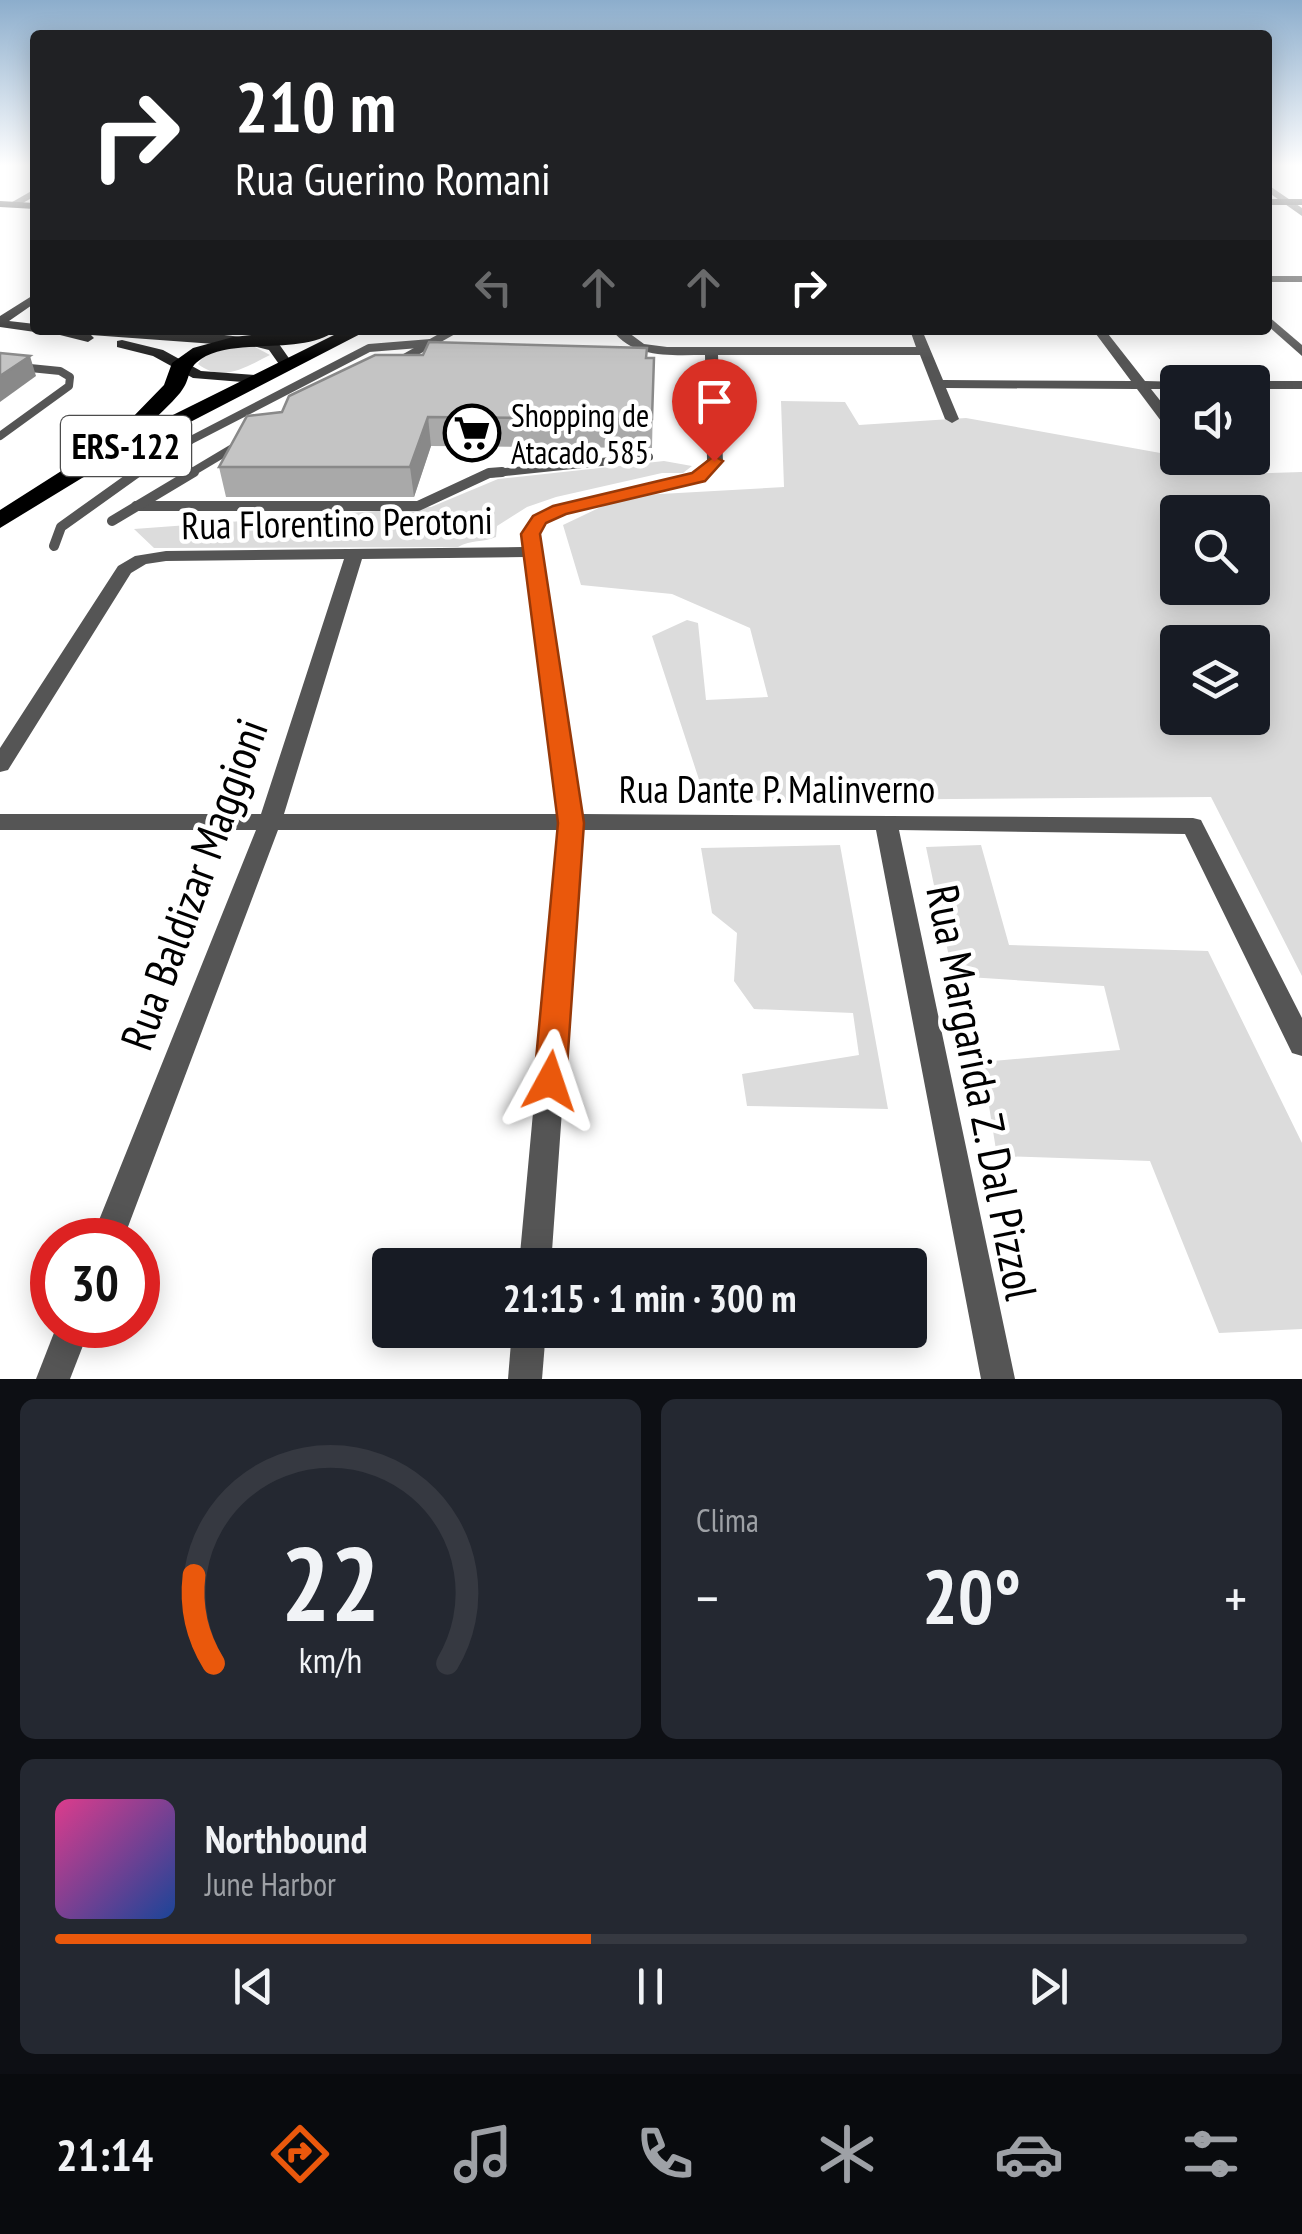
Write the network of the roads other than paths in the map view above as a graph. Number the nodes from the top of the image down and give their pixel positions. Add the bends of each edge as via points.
1 (1272, 279) edge
2 (1302, 279) edge
3 (30, 301) edge
4 (0, 322) edge
5 (1272, 324) edge
6 (30, 327) edge
7 (73, 335) edge
8 (153, 335) edge
9 (302, 335) edge
10 (322, 335) edge
11 (346, 335) edge
12 (445, 335) edge
13 (622, 335) edge
14 (918, 335) edge
15 (1103, 335) edge
16 (216, 339) junction
17 (431, 343) junction
18 (711, 351) junction
19 (924, 351) junction
20 (1302, 352) edge
21 (283, 360) junction
22 (398, 361) junction
23 (418, 362) edge
24 (0, 365) edge
25 (179, 368) junction
26 (382, 369) edge
27 (256, 379) junction
28 (232, 380) junction
29 (940, 384) junction
30 (1139, 384) junction
31 (1160, 384) edge
32 (1270, 385) edge
33 (1302, 385) edge
34 (1160, 411) edge
35 (952, 419) dead end
36 (140, 422) junction
37 (0, 436) edge
38 (254, 436) edge
39 (649, 457) dead end
40 (0, 502) edge
41 (136, 506) junction
42 (0, 521) edge
43 (112, 521) dead end
44 (54, 546) dead end
45 (533, 552) junction
46 (354, 556) junction
47 (0, 765) edge
48 (0, 822) edge
49 (270, 822) junction
50 (886, 822) junction
51 (571, 823) junction
52 (1302, 1045) edge
53 (116, 1218) edge
54 (536, 1248) edge
55 (65, 1348) edge
56 (528, 1348) edge
57 (53, 1379) edge
58 (525, 1379) edge
59 (998, 1379) edge

1 - 2 street
3 - 4 main road
4 - 6 main road
5 - 20 street
7 - 25 main road via 137,347
8 - 16 main road
9 - 16 highway
10 - 21 highway, ERS-122
11 - 21 highway, ERS-122
12 - 17 lane
13 - 18 street via 642,348
14 - 19 street
15 - 30 street
16 - 21 main road via 274,347
16 - 25 highway
17 - 22 lane
17 - 44 lane via 369,348 191,440 61,527
18 - 19 street
18 - 45 street via 714,461 698,477 539,520 530,534
19 - 29 street
21 - 27 highway, ERS-122
21 - 28 highway, ERS-122
22 - 23 lane
22 - 26 lane
24 - 37 lane via 70,377 68,386
25 - 28 main road
25 - 36 highway via 174,387
27 - 28 main road
27 - 42 highway, ERS-122 via 74,473
28 - 36 highway, ERS-122
29 - 30 street
29 - 35 street
30 - 31 street
30 - 34 street
32 - 33 street
36 - 40 highway, ERS-122
38 - 41 lane
39 - 41 lane via 489,473 418,506
41 - 43 lane
45 - 46 street, Rua Florentino Perotoni
45 - 51 street
46 - 47 street, Rua Florentino Perotoni via 166,556 124,570
46 - 49 street, Rua Baldizar Maggioni
48 - 49 street, Rua Dante P. Malinverno
49 - 51 street, Rua Dante P. Malinverno
49 - 53 street, Rua Baldizar Maggioni
50 - 51 street, Rua Dante P. Malinverno
50 - 52 street, Rua Dante P. Malinverno via 1193,826
50 - 59 street, Rua Margarida Z. Dal Pizzol
51 - 54 street
55 - 57 street
56 - 58 street

